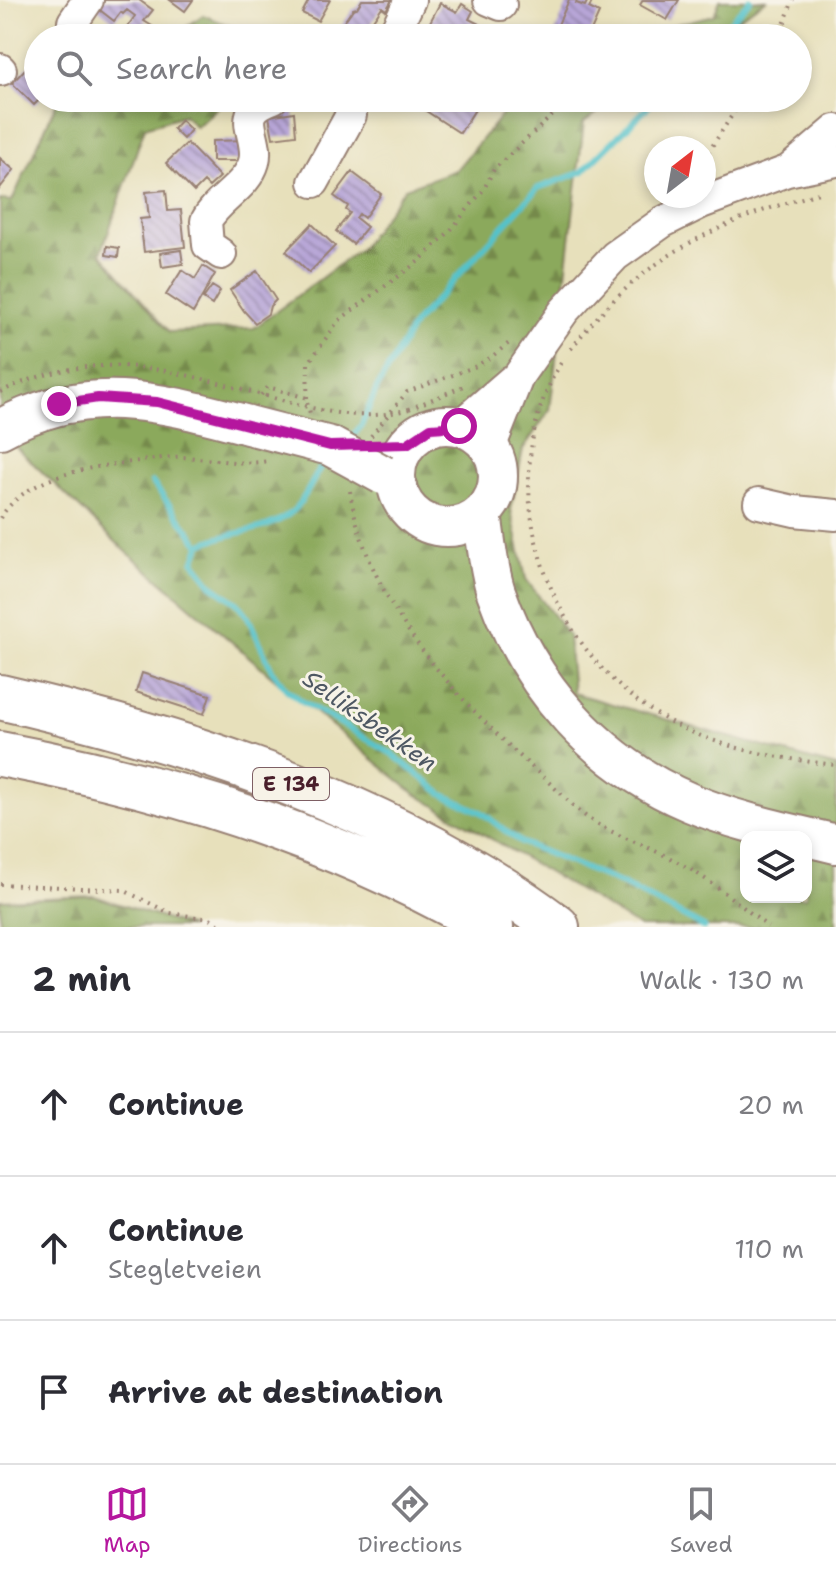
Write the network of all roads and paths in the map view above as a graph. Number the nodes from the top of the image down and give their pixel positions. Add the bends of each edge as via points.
1 (410, 0) edge
2 (793, 0) edge
3 (399, 24) edge
4 (784, 24) edge
5 (252, 112) edge
6 (350, 112) edge
7 (559, 112) edge
8 (734, 112) edge
9 (836, 130) edge
10 (716, 140) edge
11 (836, 161) edge
12 (787, 171) junction
13 (314, 182) dead end
14 (823, 191) dead end
15 (221, 254) dead end
16 (511, 342) dead end
17 (519, 375) junction
18 (468, 384) dead end
19 (307, 398) dead end
20 (257, 410) junction
21 (459, 426) junction
22 (0, 429) edge
23 (490, 448) junction
24 (379, 453) junction
25 (271, 460) dead end
26 (759, 503) dead end
27 (836, 515) edge
28 (0, 518) edge
29 (466, 520) junction
30 (0, 697) edge
31 (0, 754) edge
32 (836, 765) edge
33 (836, 844) edge
34 (0, 884) edge
35 (223, 927) edge
36 (491, 927) edge
37 (557, 927) edge
38 (768, 927) edge

1 - 3 street
2 - 4 path
5 - 15 street via 251,169 206,221 208,245
6 - 13 street
7 - 19 path via 494,169 450,231 419,261 338,321 308,364
8 - 10 path
9 - 12 street
11 - 12 street
12 - 17 street via 678,213 631,243 582,290
14 - 32 path via 691,240 616,296 553,375 537,422 530,477 533,524 548,584 572,630 609,676 651,711 699,736 749,751
16 - 24 path via 474,367 407,392
17 - 21 street
17 - 23 street
18 - 24 path
20 - 22 main road via 98,398 44,409
20 - 24 main road, bridge
20 - 24 path, bridge via 383,416
21 - 23 main road
21 - 24 main road via 431,428
23 - 29 main road via 497,467 494,497
24 - 29 main road via 416,516 433,525
24 - 38 path via 359,533 369,563 406,627 517,754 595,823 675,861 726,892
25 - 28 path via 244,464 182,457 104,465 39,484
26 - 27 street
29 - 33 main road via 520,645 555,701 583,732 628,769 690,803
30 - 37 highway, E 134 via 162,739 291,784 437,851
31 - 36 highway, E 134 via 136,785 286,832 376,868
34 - 35 path via 123,890 170,913 210,919

